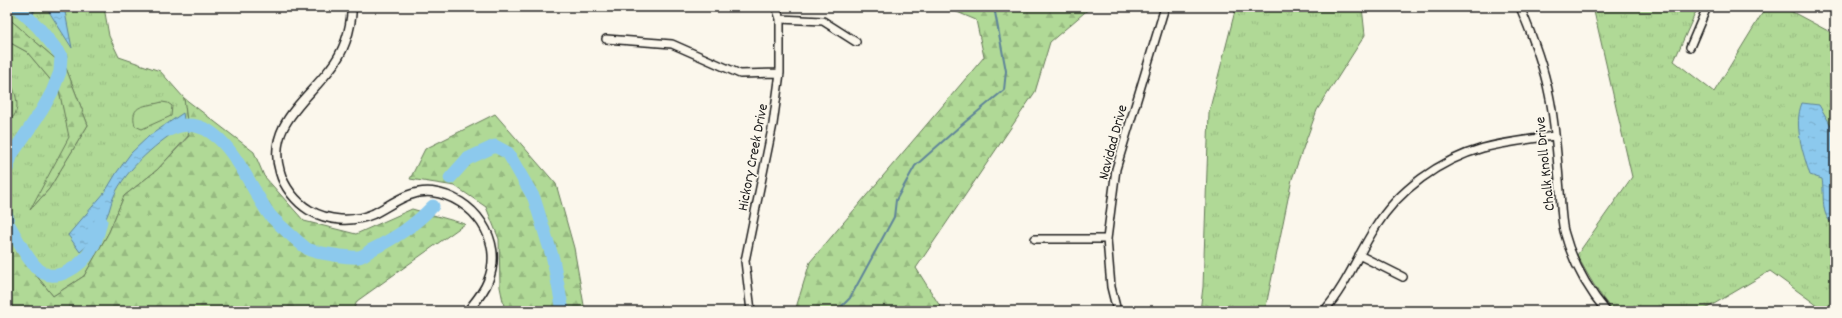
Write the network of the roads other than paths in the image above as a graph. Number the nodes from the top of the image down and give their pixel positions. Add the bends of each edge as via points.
1 (352, 7) edge
2 (776, 7) edge
3 (1164, 7) edge
4 (1520, 7) edge
5 (1707, 7) edge
6 (780, 19) junction
7 (606, 39) dead end
8 (856, 42) dead end
9 (1690, 48) dead end
10 (780, 73) junction
11 (1555, 136) junction
12 (1035, 239) dead end
13 (1107, 239) junction
14 (1359, 255) junction
15 (1403, 278) dead end
16 (468, 311) edge
17 (751, 311) edge
18 (1117, 311) edge
19 (1324, 311) edge
20 (1606, 311) edge

1 - 16 street via 343,48 331,68 292,112 284,126 279,138 277,156 280,172 286,186 304,207 330,218 355,219 373,214 403,196 417,192 444,195 464,203 482,223 491,248 492,264 489,280
2 - 6 street, Hickory Creek Drive
3 - 13 street, Navidad Drive via 1116,169
4 - 11 street, Chalk Knoll Drive via 1547,87
5 - 9 street
6 - 8 street via 823,21
6 - 10 street, Hickory Creek Drive
7 - 10 street via 672,44 740,74
10 - 17 street, Hickory Creek Drive via 773,124 744,261
11 - 14 street via 1482,148 1458,157 1431,172 1388,210
11 - 20 street, Chalk Knoll Drive via 1564,229 1581,276
12 - 13 street
13 - 18 street, Navidad Drive via 1111,287
14 - 15 street
14 - 19 street via 1342,288

